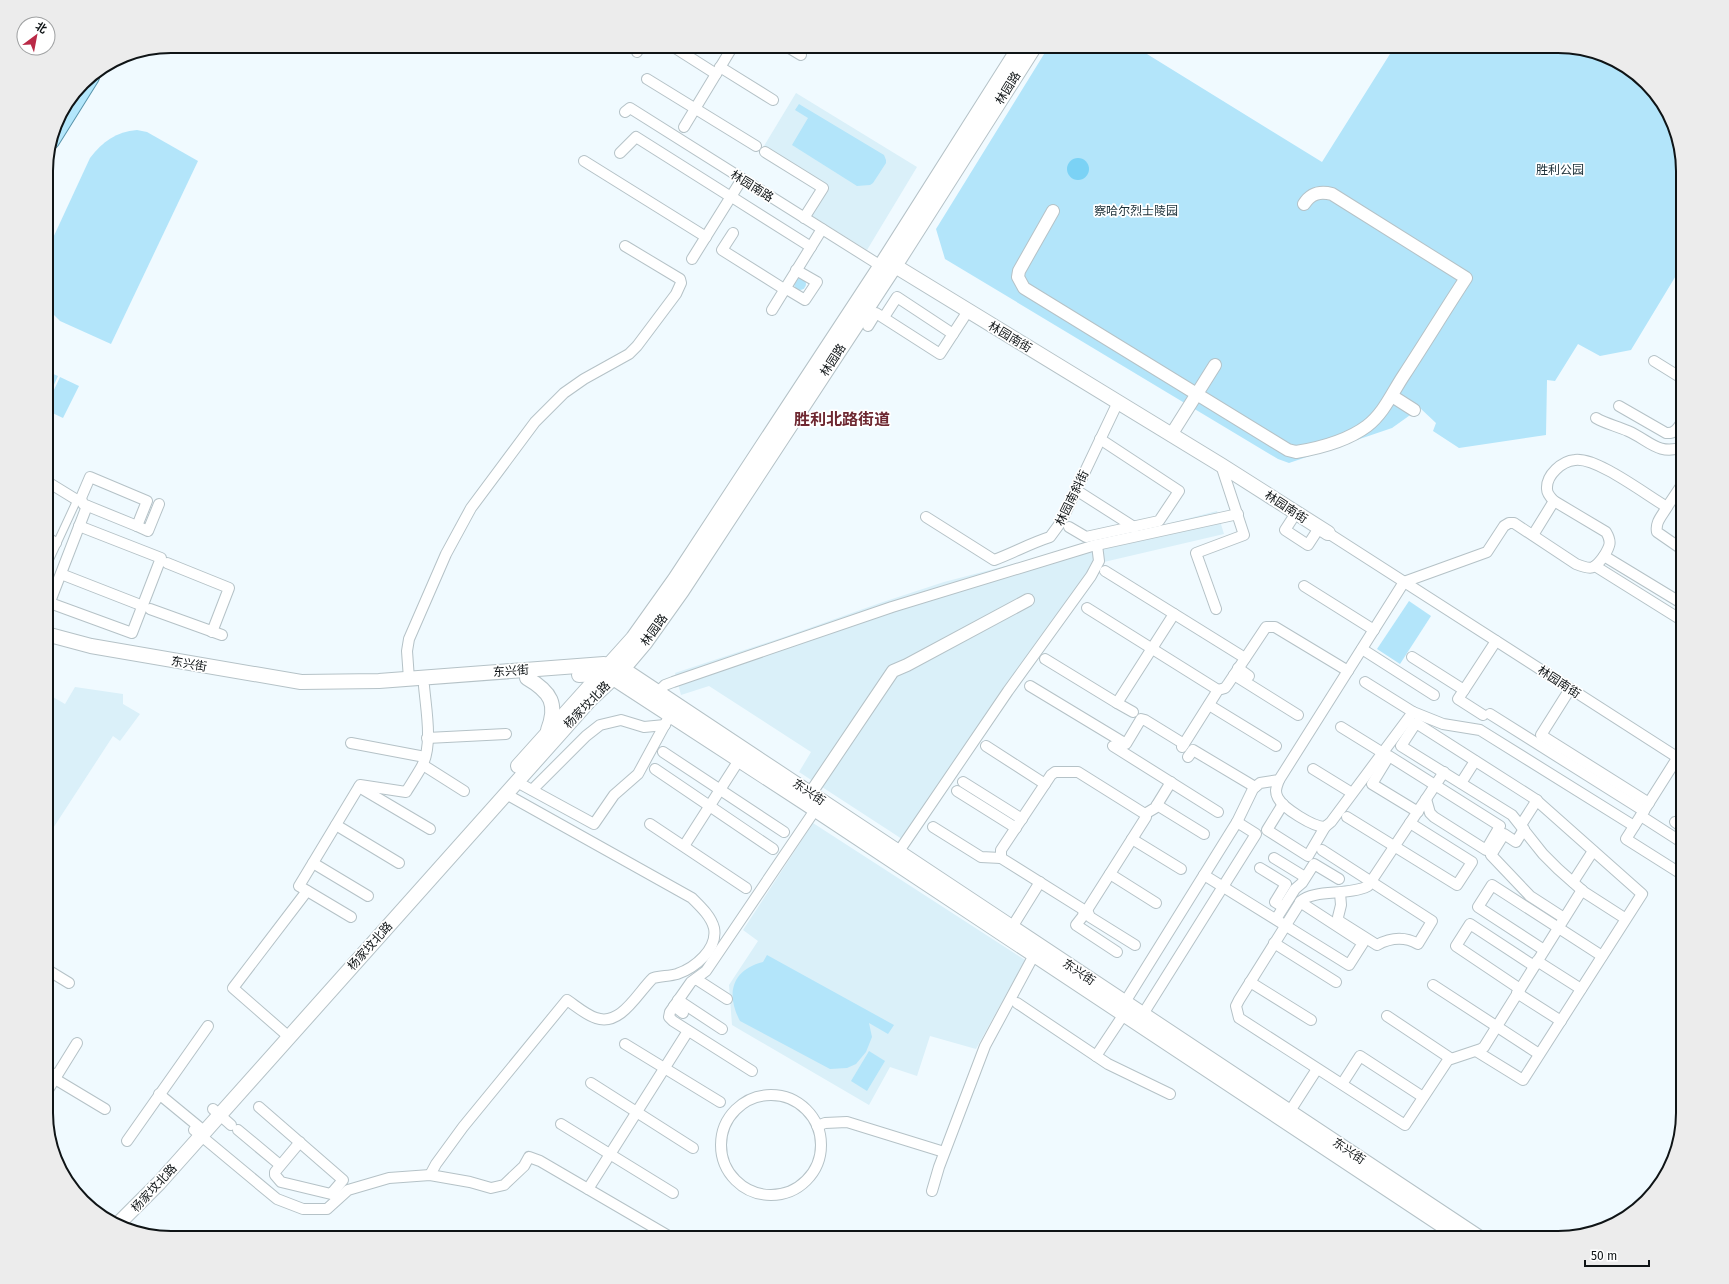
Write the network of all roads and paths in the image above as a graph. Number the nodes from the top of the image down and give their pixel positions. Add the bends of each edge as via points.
1 (685, 53) edge
2 (729, 53) edge
3 (798, 53) edge
4 (1016, 53) edge
5 (1030, 53) edge
6 (801, 55) dead end
7 (718, 70) junction
8 (647, 78) dead end
9 (773, 100) dead end
10 (76, 101) edge
11 (695, 108) junction
12 (625, 112) dead end
13 (68, 114) edge
14 (684, 126) dead end
15 (756, 146) dead end
16 (765, 152) dead end
17 (620, 154) dead end
18 (584, 161) dead end
19 (742, 179) junction
20 (733, 198) junction
21 (1304, 204) dead end
22 (1053, 211) dead end
23 (804, 218) junction
24 (822, 229) junction
25 (733, 233) dead end
26 (706, 237) junction
27 (625, 246) dead end
28 (811, 247) junction
29 (692, 259) dead end
30 (887, 264) junction
31 (796, 270) junction
32 (785, 289) junction
33 (772, 310) dead end
34 (968, 311) junction
35 (886, 314) dead end
36 (868, 326) dead end
37 (953, 334) junction
38 (1654, 361) dead end
39 (1215, 365) dead end
40 (1676, 375) edge
41 (1197, 394) junction
42 (1392, 396) junction
43 (1118, 402) junction
44 (1619, 406) dead end
45 (1414, 410) dead end
46 (1596, 418) dead end
47 (1676, 431) edge
48 (1673, 432) junction
49 (1172, 435) junction
50 (1100, 439) junction
51 (1676, 439) edge
52 (1676, 449) edge
53 (1221, 465) junction
54 (53, 485) edge
55 (1076, 490) junction
56 (1676, 494) edge
57 (77, 500) joint
58 (1554, 501) junction
59 (159, 504) dead end
60 (87, 506) junction
61 (1667, 507) junction
62 (1296, 513) junction
63 (1238, 514) junction
64 (926, 517) dead end
65 (79, 526) junction
66 (137, 526) junction
67 (1069, 527) dead end
68 (1134, 527) junction
69 (1323, 531) junction
70 (1532, 535) junction
71 (53, 541) edge
72 (56, 543) junction
73 (1097, 545) junction
74 (1676, 545) edge
75 (53, 550) edge
76 (1604, 556) junction
77 (167, 563) dead end
78 (1595, 566) junction
79 (1105, 571) dead end
80 (61, 574) junction
81 (1404, 582) junction
82 (1304, 586) dead end
83 (53, 594) edge
84 (1676, 599) edge
85 (1028, 600) dead end
86 (147, 607) junction
87 (1087, 608) dead end
88 (53, 609) edge
89 (1216, 609) dead end
90 (1174, 614) junction
91 (1676, 617) edge
92 (1374, 630) junction
93 (212, 632) junction
94 (222, 635) dead end
95 (53, 636) edge
96 (1496, 641) junction
97 (628, 643) junction
98 (53, 644) edge
99 (1152, 649) junction
100 (1362, 649) junction
101 (1245, 658) junction
102 (1412, 658) dead end
103 (1045, 659) dead end
104 (582, 665) junction
105 (1348, 671) junction
106 (612, 672) junction
107 (1236, 672) junction
108 (1249, 676) dead end
109 (527, 678) junction
110 (1365, 682) dead end
111 (409, 683) junction
112 (424, 686) junction
113 (1030, 686) dead end
114 (1570, 689) junction
115 (1218, 690) junction
116 (1464, 690) junction
117 (658, 692) junction
118 (1434, 695) dead end
119 (1117, 703) junction
120 (1209, 705) junction
121 (1133, 712) dead end
122 (1413, 712) junction
123 (1298, 715) dead end
124 (668, 720) junction
125 (1341, 727) dead end
126 (546, 733) junction
127 (506, 734) dead end
128 (427, 738) junction
129 (351, 743) dead end
130 (986, 746) dead end
131 (1113, 746) dead end
132 (1276, 746) dead end
133 (663, 752) dead end
134 (1382, 753) junction
135 (1676, 753) edge
136 (1188, 757) dead end
137 (739, 760) junction
138 (424, 761) junction
139 (1475, 761) junction
140 (1676, 763) edge
141 (655, 769) dead end
142 (1313, 769) dead end
143 (1444, 772) junction
144 (1279, 780) junction
145 (517, 782) junction
146 (963, 782) dead end
147 (1171, 782) junction
148 (1461, 783) junction
149 (1045, 784) junction
150 (1435, 786) junction
151 (358, 787) junction
152 (1255, 787) junction
153 (532, 790) junction
154 (720, 790) junction
155 (464, 791) dead end
156 (957, 791) dead end
157 (506, 794) junction
158 (1352, 794) junction
159 (1426, 800) junction
160 (1537, 800) junction
161 (810, 802) junction
162 (1283, 804) junction
163 (710, 805) junction
164 (1157, 805) junction
165 (1644, 810) junction
166 (1218, 812) dead end
167 (1418, 812) junction
168 (1145, 814) junction
169 (1347, 817) dead end
170 (1022, 819) junction
171 (1237, 822) junction
172 (1410, 823) junction
173 (650, 824) dead end
174 (336, 825) junction
175 (1634, 826) junction
176 (933, 827) dead end
177 (1325, 827) junction
178 (1523, 827) junction
179 (1016, 828) junction
180 (430, 829) dead end
181 (784, 832) dead end
182 (1204, 834) dead end
183 (1676, 837) edge
184 (1132, 839) junction
185 (684, 846) junction
186 (1395, 846) junction
187 (773, 849) dead end
188 (1322, 850) dead end
189 (1593, 851) junction
190 (895, 856) junction
191 (1001, 858) junction
192 (1274, 858) dead end
193 (313, 863) junction
194 (399, 863) dead end
195 (1260, 868) dead end
196 (1181, 869) dead end
197 (1676, 871) edge
198 (1110, 874) junction
199 (1204, 875) junction
200 (1305, 877) junction
201 (1339, 879) dead end
202 (1040, 882) junction
203 (1371, 882) junction
204 (1573, 882) junction
205 (1223, 887) junction
206 (746, 888) dead end
207 (307, 890) junction
208 (1582, 890) junction
209 (1340, 893) junction
210 (368, 896) dead end
211 (1300, 902) junction
212 (1156, 904) dead end
213 (1283, 907) junction
214 (1085, 910) junction
215 (351, 917) dead end
216 (1564, 918) junction
217 (1276, 919) junction
218 (1626, 919) junction
219 (1286, 925) junction
220 (1558, 928) junction
221 (1009, 932) junction
222 (1274, 943) junction
223 (1135, 946) dead end
224 (1544, 950) junction
225 (1118, 952) dead end
226 (1034, 955) junction
227 (1602, 956) junction
228 (1536, 963) junction
229 (53, 973) edge
230 (696, 979) junction
231 (1250, 982) junction
232 (1336, 982) dead end
233 (69, 983) dead end
234 (1434, 985) dead end
235 (1581, 989) junction
236 (1518, 991) junction
237 (727, 999) dead end
238 (676, 1003) junction
239 (1017, 1003) dead end
240 (1123, 1009) junction
241 (683, 1013) dead end
242 (1387, 1016) dead end
243 (1140, 1019) junction
244 (1311, 1020) dead end
245 (1561, 1021) junction
246 (208, 1026) dead end
247 (1496, 1027) junction
248 (722, 1029) dead end
249 (688, 1031) junction
250 (285, 1034) junction
251 (77, 1043) dead end
252 (626, 1044) dead end
253 (1476, 1051) junction
254 (1539, 1054) junction
255 (1096, 1056) junction
256 (1450, 1058) junction
257 (1317, 1068) junction
258 (664, 1069) junction
259 (752, 1071) dead end
260 (53, 1076) edge
261 (56, 1078) junction
262 (53, 1082) edge
263 (591, 1083) dead end
264 (1342, 1084) junction
265 (160, 1094) junction
266 (1170, 1094) dead end
267 (1424, 1097) junction
268 (720, 1102) dead end
269 (259, 1107) dead end
270 (105, 1109) dead end
271 (216, 1112) junction
272 (637, 1113) junction
273 (1287, 1116) junction
274 (560, 1124) dead end
275 (817, 1126) junction
276 (199, 1131) junction
277 (127, 1141) dead end
278 (300, 1142) junction
279 (693, 1148) dead end
280 (944, 1152) junction
281 (610, 1155) junction
282 (280, 1165) junction
283 (430, 1175) junction
284 (588, 1189) junction
285 (932, 1190) dead end
286 (673, 1193) dead end
287 (114, 1216) edge
288 (122, 1220) edge
289 (660, 1231) edge
290 (1451, 1231) edge
291 (1469, 1231) edge

1 - 7 street
2 - 7 street
3 - 6 street
4 - 30 main road, 林园路
5 - 30 main road, 林园路
7 - 9 street
7 - 11 street
8 - 11 street
10 - 13 main road
11 - 14 street
11 - 15 street
12 - 19 street, 林园南路 via 630,108
16 - 23 street via 822,188
17 - 20 street via 636,137
18 - 26 street
19 - 20 street
19 - 23 street, 林园南路
20 - 26 street
20 - 28 street
21 - 42 street via 1310,195 1332,194 1466,278
22 - 41 street via 1023,261 1019,271 1019,282 1024,288
23 - 24 street, 林园南路
24 - 28 street
24 - 30 street, 林园南路
25 - 32 street via 722,250
26 - 29 street
27 - 111 street via 680,279 676,294 629,354 584,379 550,405 484,489 446,554 411,634 407,652
28 - 31 street
30 - 34 main road, 林园南街
30 - 97 main road, 林园路 via 675,579
30 - 106 main road, 林园路 via 682,591 645,643
31 - 32 street
31 - 32 street via 816,282 805,300
32 - 33 street
34 - 37 street
34 - 43 main road, 林园南街
35 - 37 street via 897,297
36 - 37 street via 876,313 940,354
38 - 40 street
39 - 41 street
41 - 42 street via 1288,450 1296,452 1356,433 1378,416
41 - 49 street
42 - 45 street
43 - 49 main road, 林园南街
43 - 50 street, 林园南斜街
44 - 48 street via 1666,433
46 - 52 street via 1637,435 1655,447
47 - 48 street
48 - 51 street
49 - 53 main road, 林园南街
50 - 55 street, 林园南斜街
50 - 68 street via 1179,491 1159,521
53 - 62 main road, 林园南街
53 - 63 street
54 - 57 street
55 - 64 street, 林园南斜街 via 1050,537 994,560
55 - 68 street
56 - 61 street
57 - 72 street
58 - 61 street via 1546,488 1549,481 1557,468 1575,460 1595,463
58 - 70 street
58 - 76 street via 1606,532 1610,545
59 - 66 street via 148,531
60 - 65 street
60 - 66 street
60 - 66 street via 83,504 82,498 90,477 147,502
61 - 74 street via 1657,522 1657,532
62 - 69 main road, 林园南街
62 - 69 street via 1285,530 1308,545
63 - 73 street
63 - 89 street via 1244,535 1196,553
65 - 80 street
65 - 86 street via 161,558
67 - 68 street via 1086,537
69 - 81 street, 林园南街
70 - 78 street via 1576,564 1586,568
70 - 81 street via 1514,523 1509,523 1504,526 1488,552
71 - 72 street
72 - 75 street
73 - 117 street via 885,610 673,682
73 - 190 street via 1099,562 1091,576 1008,691
76 - 78 street
76 - 84 street
77 - 93 street via 229,588
78 - 91 street
79 - 90 street
80 - 83 street
80 - 86 street
81 - 92 street
81 - 96 street, 林园南街
82 - 92 street
85 - 161 street via 893,671
86 - 88 street via 132,633
86 - 93 street
87 - 99 street
90 - 99 street
90 - 101 street
92 - 100 street
93 - 94 street
95 - 111 main road, 东兴街 via 91,646 301,682
96 - 114 street, 林园南街
96 - 116 street
97 - 104 main road via 607,656
97 - 106 main road, 林园路
98 - 111 main road, 东兴街 via 150,665 304,690 383,689
99 - 115 street
99 - 119 street
100 - 105 street
100 - 118 street
101 - 105 street via 1263,629 1270,626
101 - 107 street
102 - 116 street
103 - 119 street
104 - 106 main road, 东兴街
104 - 111 main road, 东兴街
105 - 144 street
106 - 109 main road, 东兴街
106 - 117 main road, 东兴街
106 - 124 main road, 东兴街
106 - 126 main road, 杨家坟北路
106 - 145 main road, 杨家坟北路
107 - 108 street
107 - 115 street via 1225,688
107 - 123 street
109 - 112 main road, 东兴街
109 - 126 main road via 541,686 552,702 553,711
110 - 122 street
111 - 112 main road, 东兴街
112 - 128 street
113 - 120 street via 1126,744 1141,719 1183,746
114 - 135 street, 林园南街
114 - 165 street via 1541,735
115 - 120 street
116 - 165 street via 1458,699
117 - 161 main road, 东兴街
119 - 121 street
120 - 132 street
122 - 134 street
122 - 175 street via 1442,724 1480,730
124 - 137 main road, 东兴街
124 - 153 street via 644,726 621,720 600,726 586,736
124 - 153 street via 638,774 614,795 594,824
125 - 134 street
126 - 250 main road, 杨家坟北路
127 - 128 street
128 - 138 street
129 - 138 street
130 - 149 street
131 - 147 street
133 - 154 street
134 - 158 street
136 - 152 street via 1193,750
137 - 154 street
137 - 161 main road, 东兴街
138 - 151 street via 406,792 360,785
138 - 155 street
139 - 143 street via 1416,723 1402,746
139 - 148 street
139 - 160 street
140 - 165 street
141 - 163 street
142 - 158 street
143 - 148 street
143 - 150 street
144 - 152 street via 1260,783
144 - 162 street via 1276,788 1278,798
145 - 153 street
145 - 157 main road, 杨家坟北路
146 - 170 street
147 - 164 street
147 - 166 street
148 - 178 street via 1512,815
149 - 168 street via 1055,772 1078,772
149 - 170 street
150 - 159 street
150 - 159 street via 1500,826 1486,850 1434,817
150 - 167 street via 1389,756 1372,784
151 - 174 street
151 - 180 street
152 - 171 street
154 - 163 street
154 - 181 street
156 - 179 street
157 - 250 main road, 杨家坟北路
157 - 283 street via 692,898 710,919 714,928 713,939 703,958 695,965 677,974 653,978 623,1012 615,1017 605,1020 595,1018 567,1000 463,1127
158 - 177 street
159 - 167 street
160 - 178 street
160 - 189 street
161 - 190 main road, 东兴街
161 - 230 street via 706,971
162 - 177 street via 1318,827
162 - 177 street via 1267,830 1308,856
163 - 185 street
163 - 187 street
164 - 168 street
164 - 182 street
165 - 175 street
165 - 183 street
167 - 172 street
168 - 184 street via 1146,817
169 - 186 street
170 - 179 street
171 - 199 street
171 - 205 street via 1256,834
172 - 186 street
172 - 186 street via 1472,862 1457,885
173 - 185 street
174 - 193 street
174 - 194 street
175 - 197 street via 1626,839
176 - 191 street via 981,857
178 - 204 street via 1550,862
178 - 216 street via 1516,842 1504,834 1491,855 1530,896
179 - 191 street via 1001,850
184 - 196 street
184 - 198 street
185 - 206 street
186 - 203 street
188 - 203 street
189 - 204 street
189 - 218 street via 1642,894
190 - 221 main road, 东兴街
191 - 202 street
192 - 200 street
193 - 207 street via 300,886
193 - 210 street
195 - 213 street via 1286,884 1275,902
198 - 212 street
198 - 214 street
199 - 205 street
199 - 240 street
200 - 201 street via 1314,864
200 - 213 street
202 - 214 street
202 - 221 street
203 - 209 street via 1362,889
203 - 209 street via 1432,921 1418,944 1411,940 1397,939 1377,945 1339,921
204 - 208 street
205 - 217 street
205 - 243 street
207 - 215 street
207 - 250 street via 233,988
208 - 216 street
208 - 218 street
209 - 211 street via 1309,896
211 - 219 street
211 - 219 street via 1363,943 1349,965
213 - 217 street
214 - 223 street
214 - 225 street via 1076,925
216 - 220 street
217 - 219 street
218 - 227 street
219 - 222 street
220 - 224 street
220 - 224 street via 1492,885 1478,907
220 - 227 street
221 - 226 main road, 东兴街
221 - 240 main road, 东兴街
222 - 231 street
222 - 232 street
224 - 228 street
226 - 240 main road, 东兴街
226 - 280 street via 984,1046
227 - 235 street
228 - 235 street
228 - 236 street
228 - 236 street via 1470,924 1456,946
229 - 233 street
230 - 237 street
230 - 238 street
231 - 244 street
231 - 257 street via 1236,1006 1239,1018
234 - 247 street
235 - 245 street
236 - 245 street
236 - 247 street
238 - 241 street
238 - 248 street
238 - 249 street via 669,1017
239 - 255 street
240 - 243 main road, 东兴街
240 - 255 street
242 - 256 street
243 - 273 main road, 东兴街
245 - 254 street
246 - 265 street
247 - 253 street via 1484,1047
247 - 254 street
249 - 258 street
249 - 259 street
250 - 271 main road, 杨家坟北路
251 - 261 street
252 - 258 street
253 - 254 street via 1523,1080
253 - 256 street
255 - 266 street
256 - 267 street
257 - 264 street
257 - 273 street
258 - 268 street
258 - 272 street
260 - 261 street
261 - 262 street
261 - 270 street
263 - 272 street
264 - 267 street via 1405,1125
264 - 267 street via 1360,1056
265 - 276 street
265 - 277 street
269 - 278 street
271 - 276 main road, 杨家坟北路
271 - 282 street
272 - 279 street
272 - 281 street
273 - 290 main road, 东兴街
273 - 291 main road, 东兴街
274 - 281 street
275 - 275 street via 812,1116 800,1104 785,1097 768,1095 752,1099 737,1108 727,1121 722,1137 722,1154 728,1170 738,1183 752,1192 784,1194 799,1188 811,1177 819,1163 822,1147
275 - 280 street via 825,1122 847,1122
276 - 283 street via 277,1199 303,1209 327,1209 348,1190 389,1178
276 - 287 main road, 杨家坟北路
276 - 288 main road, 杨家坟北路 via 160,1183
278 - 282 street
278 - 282 street via 343,1180 331,1194 281,1182 275,1175
280 - 285 street
281 - 284 street
281 - 286 street
283 - 284 street via 491,1188 504,1185 524,1166 529,1157
284 - 289 street

